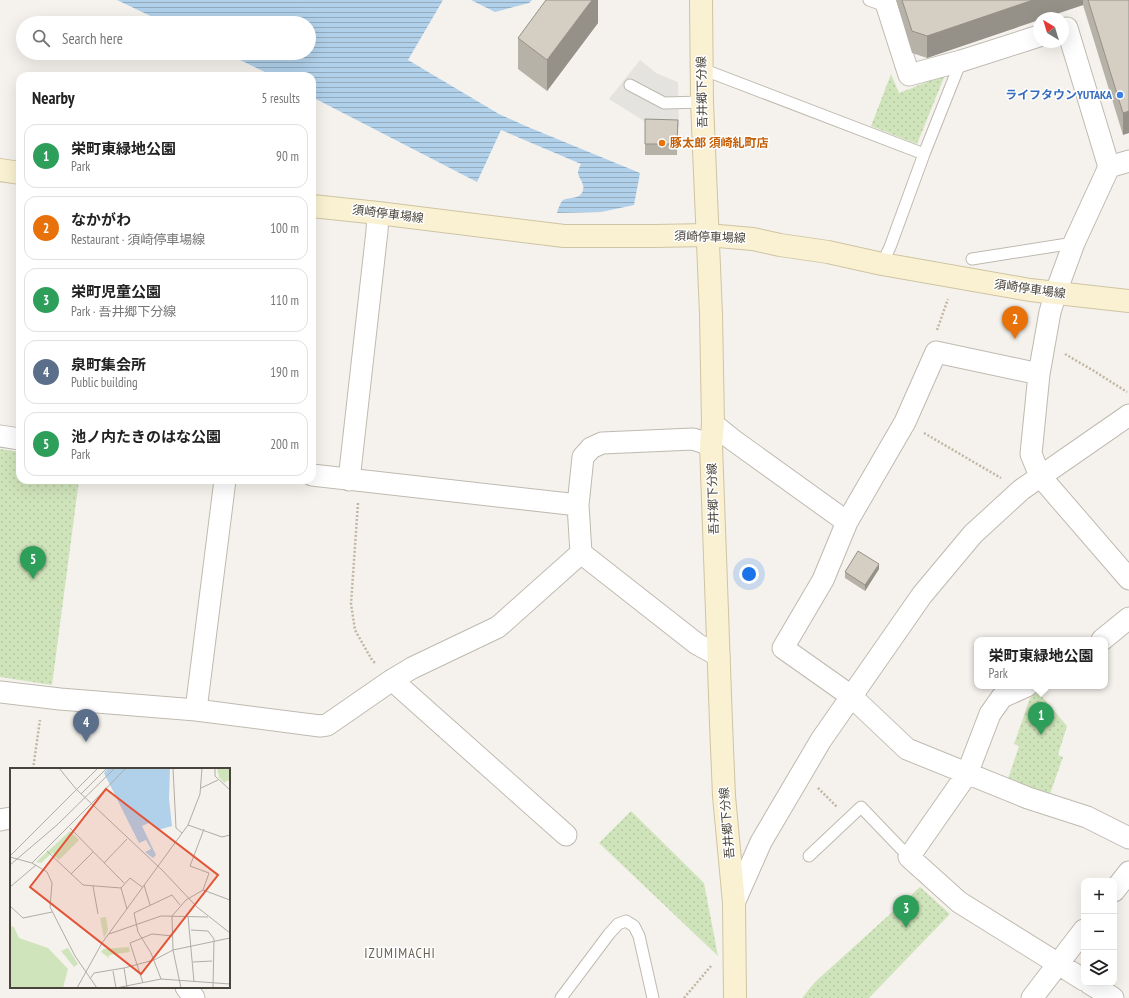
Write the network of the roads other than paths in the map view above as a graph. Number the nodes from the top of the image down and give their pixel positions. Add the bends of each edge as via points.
1 (701, 0) edge
2 (881, 2) edge
3 (1069, 35) edge
4 (1033, 38) edge
5 (961, 61) junction
6 (702, 69) junction
7 (630, 85) dead end
8 (702, 102) junction
9 (924, 154) junction
10 (1129, 161) edge
11 (1109, 167) junction
12 (0, 170) edge
13 (16, 172) edge
14 (316, 206) edge
15 (378, 213) junction
16 (707, 235) junction
17 (1074, 243) junction
18 (972, 259) dead end
19 (882, 264) junction
20 (1056, 292) junction
21 (1129, 301) edge
22 (1039, 374) junction
23 (1129, 415) edge
24 (713, 424) junction
25 (0, 436) edge
26 (16, 438) edge
27 (711, 445) junction
28 (316, 475) edge
29 (1040, 476) junction
30 (355, 480) junction
31 (224, 484) edge
32 (578, 505) junction
33 (847, 522) junction
34 (581, 552) junction
35 (1129, 579) edge
36 (1129, 618) edge
37 (1106, 637) edge
38 (719, 656) junction
39 (392, 680) junction
40 (1020, 689) edge
41 (0, 692) edge
42 (851, 696) junction
43 (196, 710) junction
44 (967, 774) junction
45 (10, 818) edge
46 (0, 820) edge
47 (566, 835) dead end
48 (1129, 838) edge
49 (809, 856) dead end
50 (909, 857) junction
51 (1129, 872) edge
52 (1117, 887) edge
53 (734, 903) junction
54 (1081, 934) edge
55 (1058, 964) junction
56 (1081, 978) edge
57 (1094, 986) edge
58 (187, 988) edge
59 (194, 998) edge
60 (561, 998) edge
61 (653, 998) edge
62 (735, 998) edge
63 (1032, 998) edge
64 (1113, 998) edge

1 - 6 main road, 吾井郷下分線
2 - 5 street via 909,75
3 - 11 street
4 - 5 street
5 - 9 lane
6 - 8 main road, 吾井郷下分線
6 - 9 lane
7 - 8 lane via 664,103
8 - 16 main road, 吾井郷下分線
9 - 19 lane
10 - 11 street
11 - 17 street
12 - 13 main road
14 - 15 main road, 須崎停車場線
15 - 16 main road, 須崎停車場線 via 564,236
15 - 30 street
16 - 19 main road, 須崎停車場線 via 753,239
16 - 24 main road, 吾井郷下分線
17 - 18 lane
17 - 20 street
19 - 20 main road, 須崎停車場線 via 1030,290
20 - 21 main road, 須崎停車場線
20 - 22 street
22 - 29 street via 1030,454
22 - 33 street via 936,352 905,422
23 - 29 street
24 - 27 main road, 吾井郷下分線
24 - 33 street
25 - 26 street
27 - 32 street via 693,439 602,443 591,448 583,457
27 - 38 main road, 吾井郷下分線
28 - 30 street
29 - 35 street
29 - 42 street via 973,534 922,595
30 - 32 street
31 - 43 street
32 - 34 street
33 - 42 street via 823,580 783,648
34 - 38 street via 697,644
34 - 39 street via 498,627
36 - 37 street
38 - 53 main road, 吾井郷下分線 via 724,796
39 - 43 street via 327,725
39 - 47 street
40 - 44 street via 1002,697 990,714
41 - 43 street
42 - 44 street via 907,749
42 - 53 street via 821,740 761,842
44 - 48 street via 1028,798 1087,817
44 - 50 street
45 - 46 street
49 - 50 lane via 861,807
50 - 55 street via 959,902
51 - 52 street
53 - 62 main road, 吾井郷下分線
54 - 55 street
55 - 56 street
55 - 63 street
57 - 64 street
58 - 59 street
60 - 61 lane via 609,934 618,924 626,921 634,926 639,936

